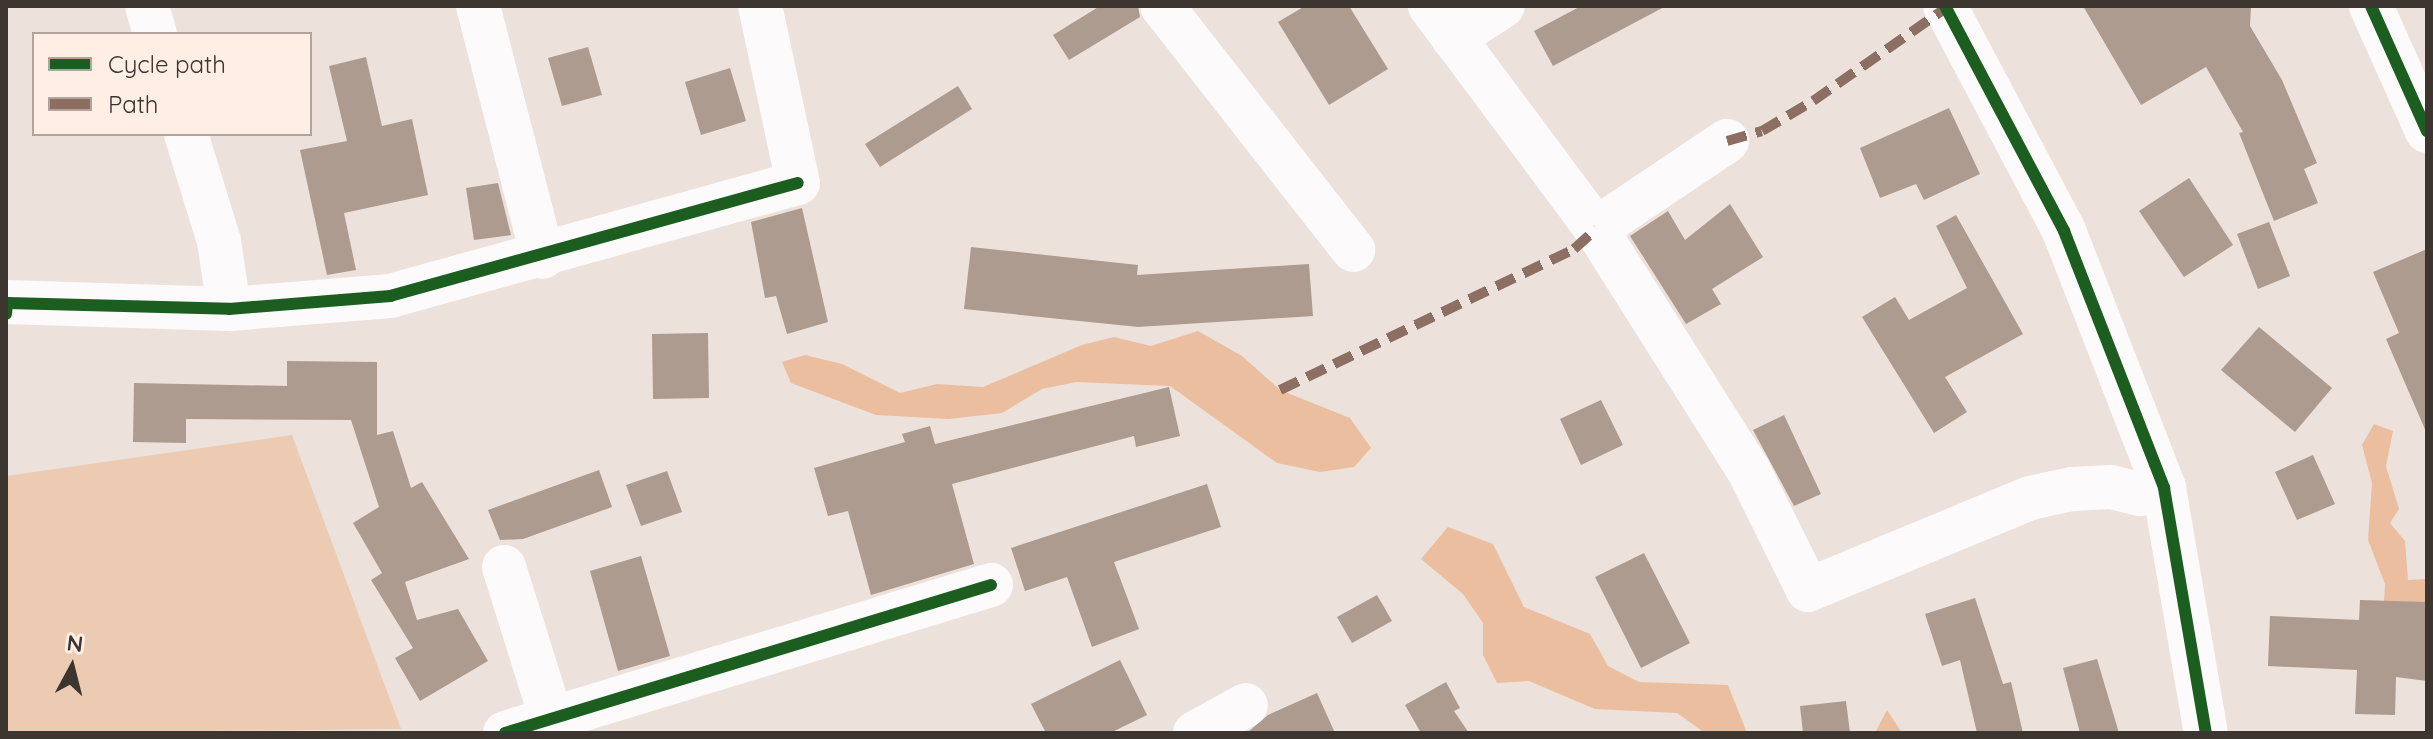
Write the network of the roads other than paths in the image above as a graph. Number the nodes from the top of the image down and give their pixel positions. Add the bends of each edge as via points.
1 (147, 6) edge
2 (478, 6) edge
3 (760, 6) edge
4 (1162, 6) edge
5 (1503, 6) edge
6 (1945, 6) edge
7 (2371, 6) edge
8 (1442, 22) edge
9 (154, 32) edge
10 (2427, 131) edge
11 (187, 136) edge
12 (1727, 141) dead end
13 (1596, 229) junction
14 (1353, 250) dead end
15 (543, 257) junction
16 (6, 306) edge
17 (229, 309) junction
18 (2164, 488) junction
19 (504, 567) dead end
20 (991, 585) dead end
21 (1246, 705) dead end
22 (551, 717) junction
23 (505, 733) edge
24 (1195, 733) edge
25 (2206, 733) edge

1 - 9 street
2 - 15 street
3 - 15 street via 798,183 695,208
4 - 14 street
5 - 8 street
6 - 18 street via 2064,231
7 - 10 street
8 - 13 street
11 - 17 street via 219,241
12 - 13 street
13 - 18 street via 1749,471 1808,590 2030,498 2072,489 2111,487 2140,494
15 - 17 street via 390,296
16 - 17 street
18 - 25 street
19 - 22 street
20 - 22 street
21 - 24 street
22 - 23 street

